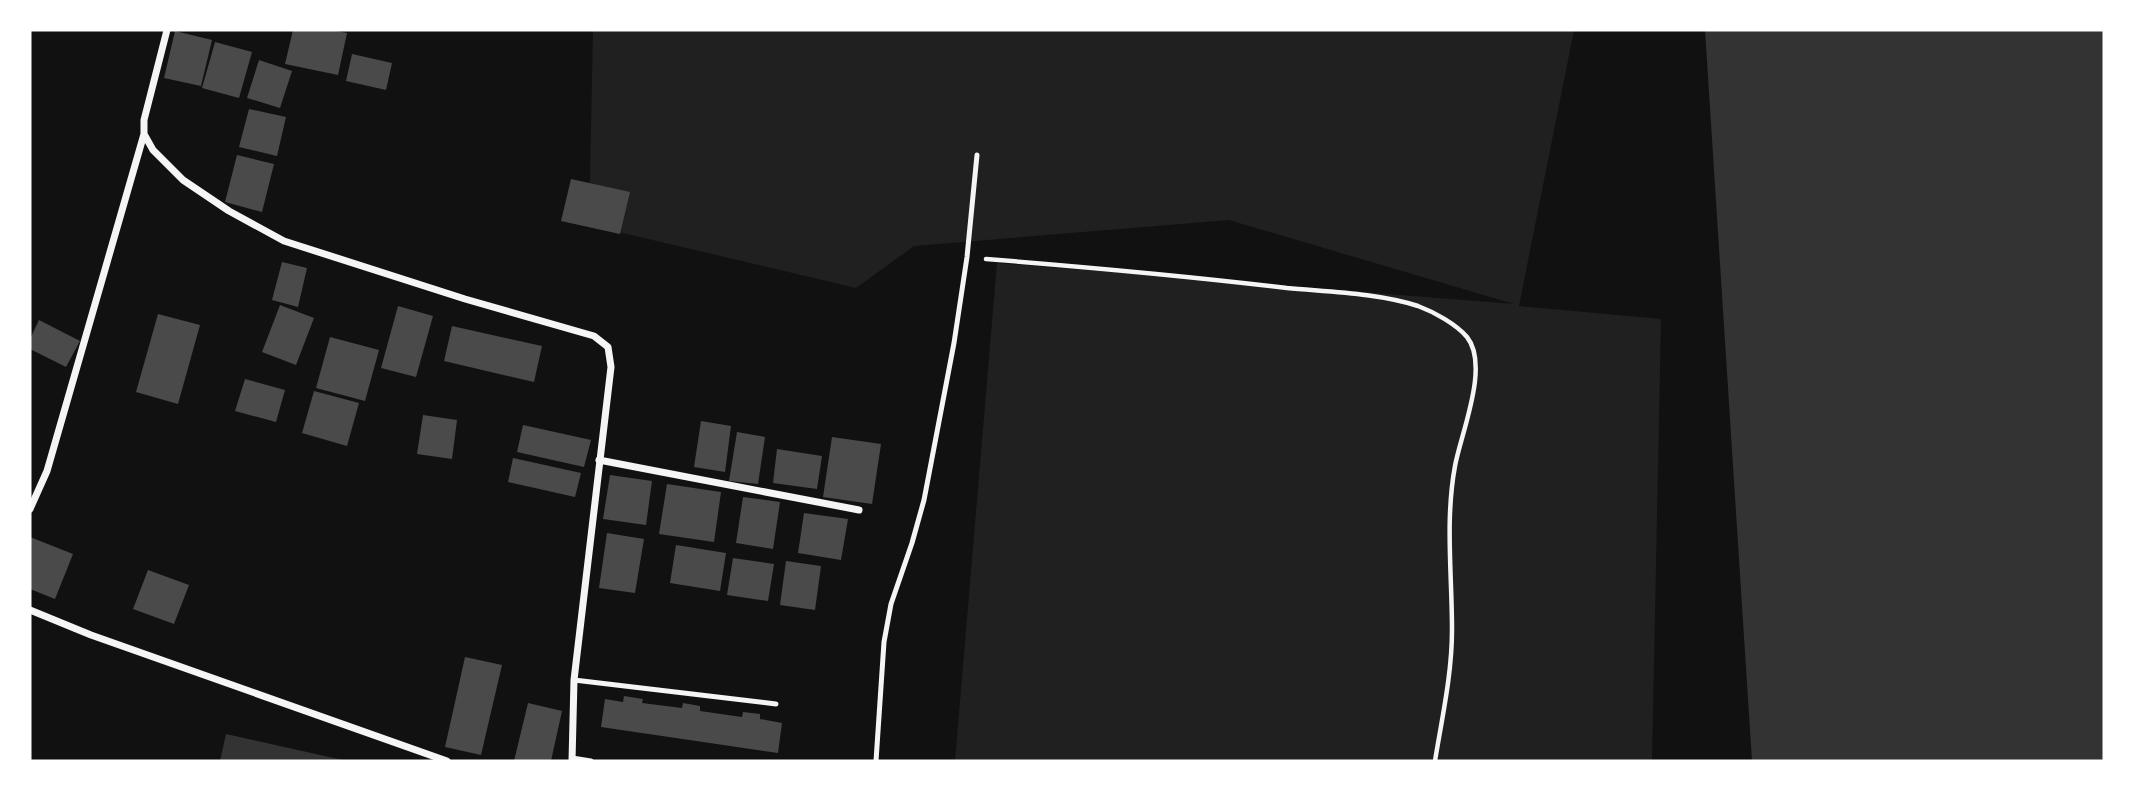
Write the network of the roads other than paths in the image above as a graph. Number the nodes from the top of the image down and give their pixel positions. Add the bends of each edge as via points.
1 (167, 30) edge
2 (144, 134) junction
3 (977, 155) dead end
4 (599, 460) junction
5 (30, 509) edge
6 (859, 510) dead end
7 (30, 610) edge
8 (574, 680) junction
9 (776, 704) dead end
10 (572, 760) edge
11 (447, 761) edge
12 (592, 761) edge
13 (876, 761) edge

1 - 2 street
2 - 4 street via 183,180 284,240 594,336 608,348 611,368
2 - 5 street via 47,471
3 - 13 lane via 962,300 924,500 887,624
4 - 6 street
4 - 8 street
7 - 11 street
8 - 9 lane
8 - 10 street
10 - 12 lane

